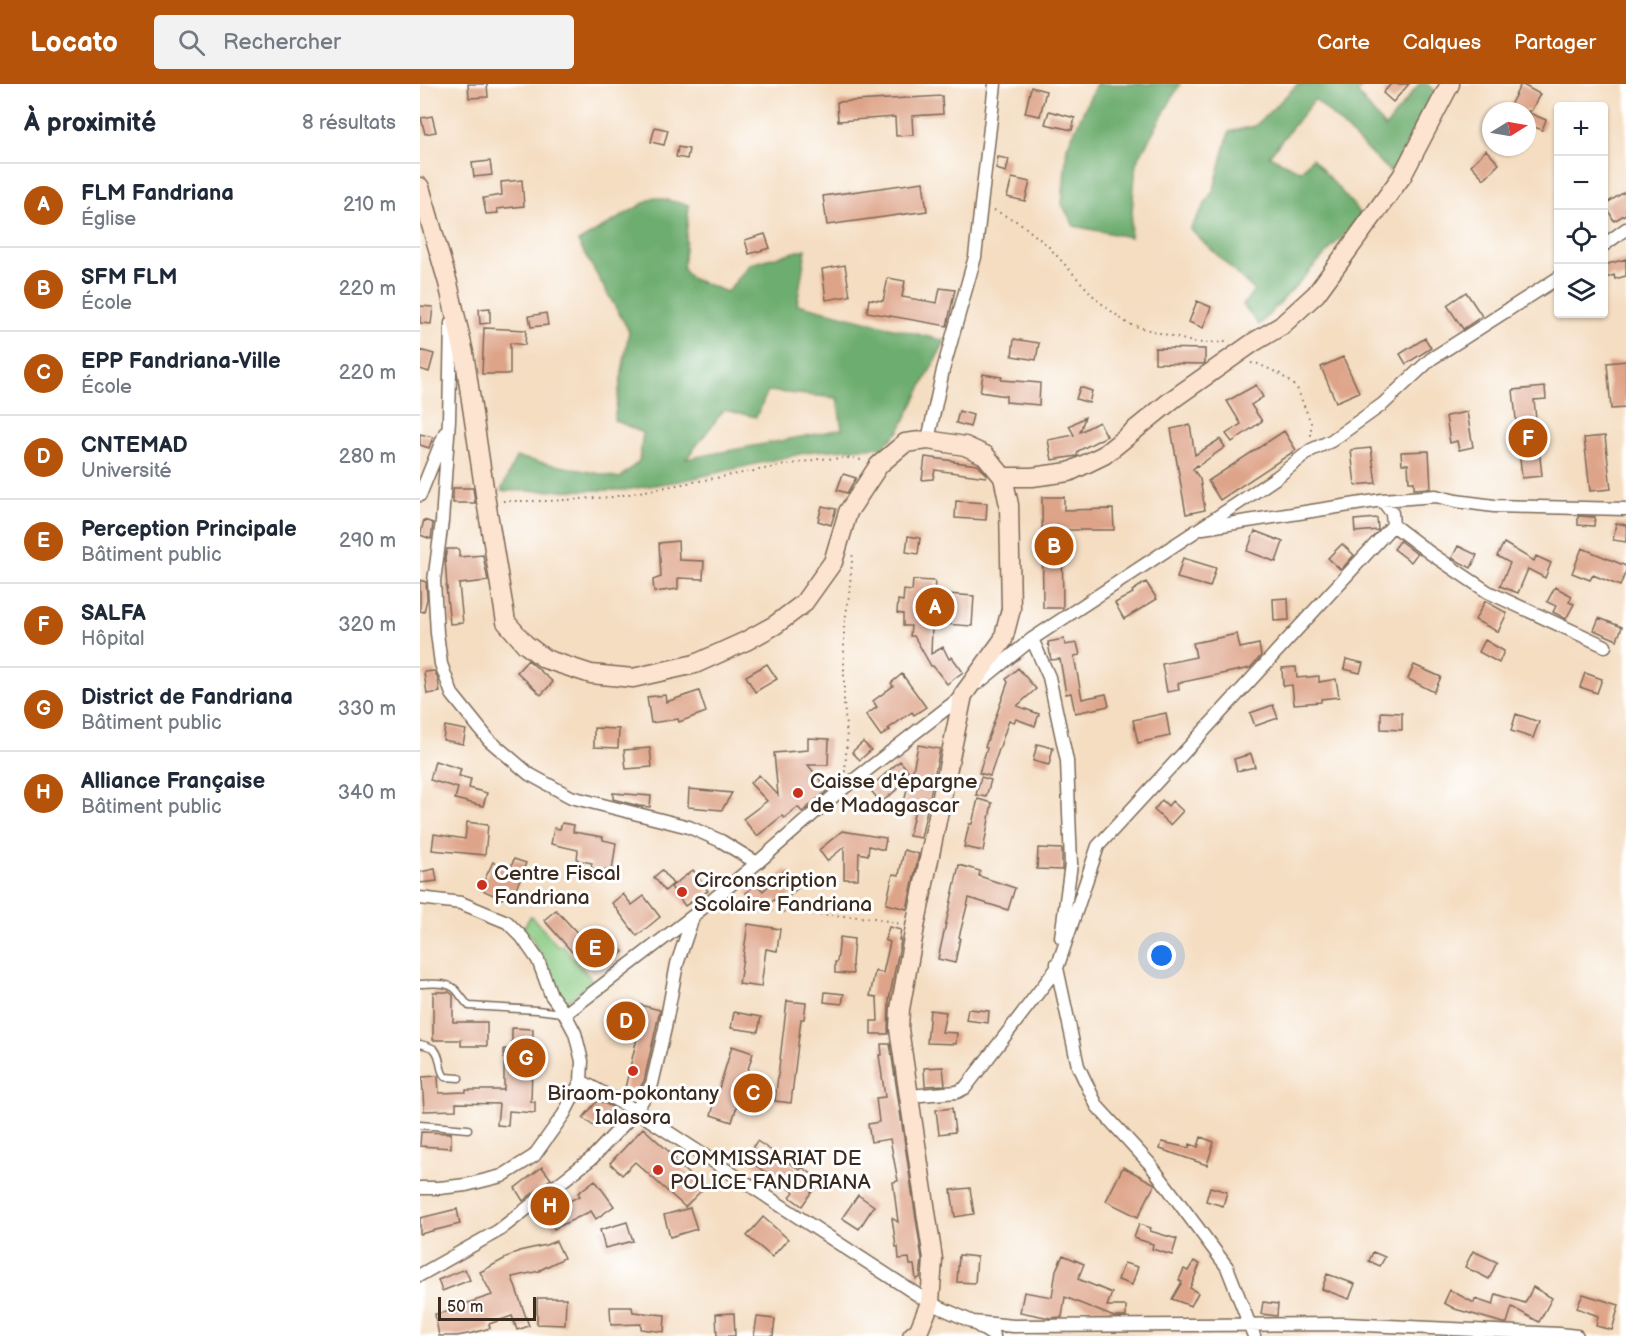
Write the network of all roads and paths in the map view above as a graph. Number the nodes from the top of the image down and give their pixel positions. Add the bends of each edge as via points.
1 (995, 84) edge
2 (1450, 84) edge
3 (420, 187) edge
4 (982, 203) junction
5 (1626, 229) edge
6 (1608, 242) edge
7 (1554, 281) edge
8 (452, 301) junction
9 (1254, 342) junction
10 (1228, 361) junction
11 (450, 420) junction
12 (928, 440) junction
13 (1311, 450) junction
14 (879, 465) junction
15 (1003, 477) junction
16 (420, 495) edge
17 (1382, 500) junction
18 (486, 501) junction
19 (1626, 509) edge
20 (1393, 525) junction
21 (1199, 528) junction
22 (853, 551) dead end
23 (1032, 639) junction
24 (1605, 646) dead end
25 (963, 695) junction
26 (836, 794) junction
27 (757, 863) junction
28 (716, 897) junction
29 (420, 898) edge
30 (693, 916) junction
31 (915, 927) junction
32 (1057, 968) junction
33 (420, 984) edge
34 (566, 1014) junction
35 (420, 1044) edge
36 (459, 1078) dead end
37 (581, 1081) junction
38 (909, 1096) junction
39 (636, 1111) junction
40 (420, 1125) edge
41 (468, 1129) dead end
42 (420, 1188) edge
43 (420, 1275) edge
44 (930, 1303) junction
45 (973, 1322) junction
46 (1252, 1330) edge
47 (912, 1336) edge
48 (994, 1336) edge
49 (1577, 1336) edge

1 - 4 street
2 - 9 main road via 1402,176 1316,294 1281,326
3 - 8 main road
4 - 9 path via 1020,224 1048,246 1097,300 1128,324 1196,343
4 - 12 street via 975,257
5 - 6 street
7 - 13 street via 1431,359 1383,404 1331,441
8 - 11 street
8 - 18 main road via 464,352
9 - 10 main road
10 - 13 path via 1258,364 1280,374 1297,388 1311,423
10 - 15 main road via 1104,455 1069,472
11 - 16 street
11 - 27 street via 434,581 441,664 452,694 489,740 529,774 571,798 689,827
12 - 14 main road via 904,443
12 - 15 main road via 965,446 985,455
13 - 21 street
14 - 18 path via 853,458 819,459 612,498
14 - 18 main road via 848,512 833,562 803,604 775,625 695,664 633,678 591,674 545,659 506,622
15 - 25 main road via 1009,505 1011,609 1003,640
17 - 19 street via 1436,496 1494,506
17 - 20 street via 1392,513
17 - 21 street
20 - 24 street via 1488,592
20 - 32 street via 1098,846
21 - 23 street
22 - 26 path via 844,628 848,739 844,776
23 - 25 street
23 - 32 street via 1049,677 1067,761 1071,864
25 - 26 street
25 - 31 main road
26 - 27 street
27 - 28 street
28 - 30 street
28 - 31 path via 754,909 874,918
29 - 34 street via 461,903 507,922 538,960 551,995
30 - 34 street
30 - 39 street via 677,964 652,1084
31 - 38 main road via 899,1029
32 - 38 street via 965,1088
32 - 46 street via 1078,1066 1096,1106 1150,1164 1227,1267
33 - 34 lane via 446,984 456,989 469,1006
34 - 37 street via 580,1052
35 - 36 lane via 438,1054 445,1077
37 - 39 street
37 - 42 street via 564,1114 534,1156 502,1176 466,1185
38 - 44 main road via 933,1259
39 - 43 street via 592,1158 498,1231
39 - 44 street
40 - 41 lane
44 - 45 street
44 - 47 main road via 919,1330
45 - 46 street
45 - 48 street
46 - 49 street via 1345,1324

